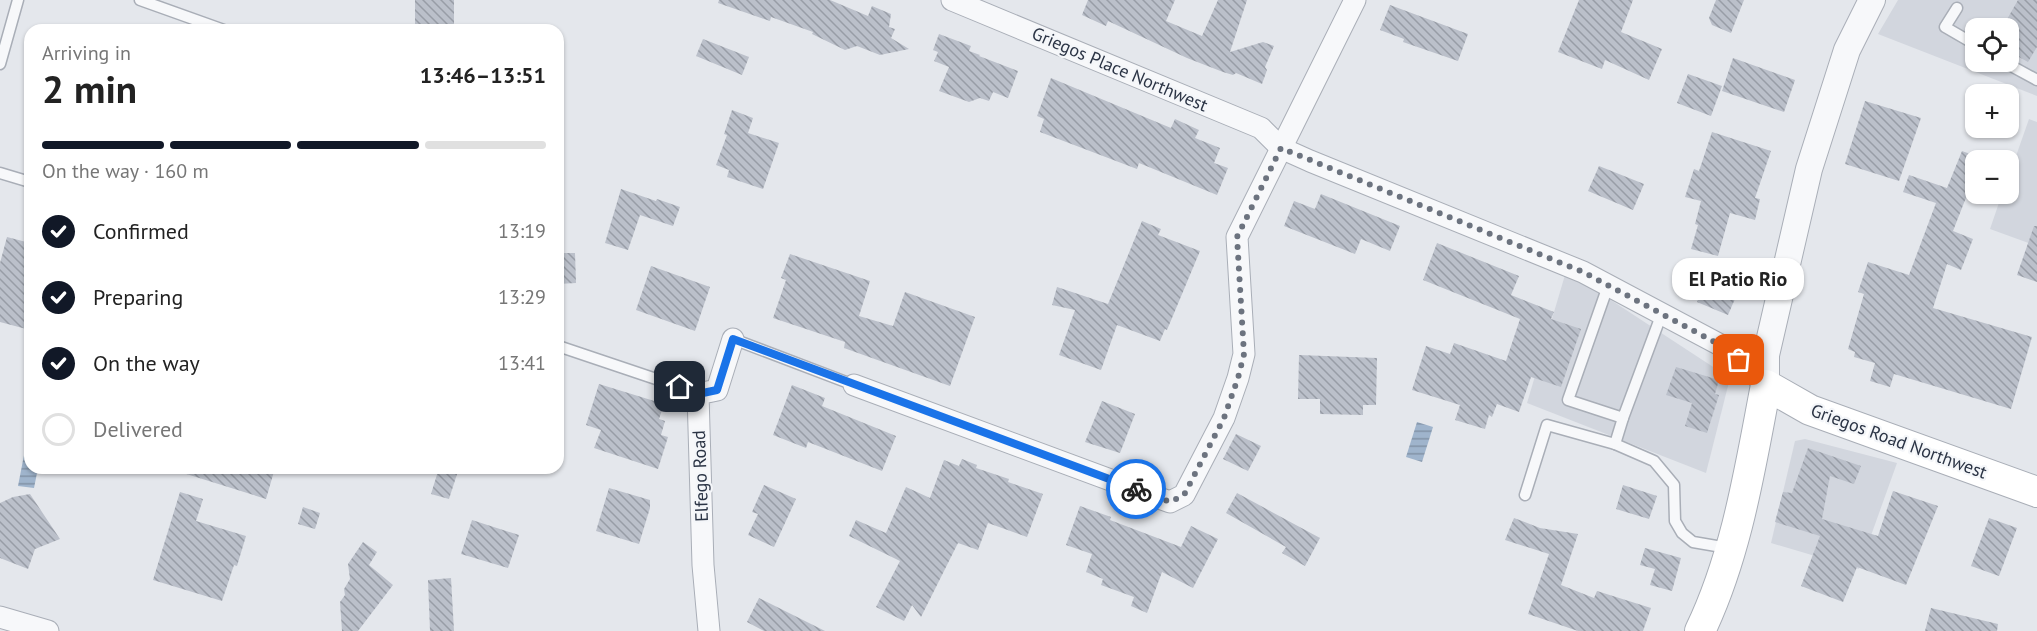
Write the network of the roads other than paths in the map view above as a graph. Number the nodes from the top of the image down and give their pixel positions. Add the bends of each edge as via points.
1 (18, 0) edge
2 (140, 0) edge
3 (952, 0) edge
4 (1355, 0) edge
5 (1872, 0) edge
6 (1957, 8) dead end
7 (207, 24) edge
8 (1965, 39) edge
9 (0, 64) edge
10 (2019, 70) edge
11 (2037, 80) edge
12 (1281, 148) junction
13 (0, 173) edge
14 (24, 180) edge
15 (1608, 286) junction
16 (1662, 313) junction
17 (733, 339) joint
18 (564, 348) edge
19 (854, 385) joint
20 (1766, 385) junction
21 (698, 394) junction
22 (1623, 418) junction
23 (1615, 444) junction
24 (2037, 492) edge
25 (1525, 495) dead end
26 (1732, 549) junction
27 (0, 617) edge
28 (48, 631) edge
29 (709, 631) edge
30 (1700, 631) edge

1 - 9 lane
2 - 7 lane
3 - 12 street, Griegos Place Northwest via 1261,128
4 - 12 street
5 - 20 street via 1847,50 1809,169 1766,355
6 - 8 lane via 1945,27
10 - 11 lane
12 - 15 street, Griegos Road Northwest via 1583,272
12 - 19 street via 1237,237 1244,354 1238,378 1224,418 1184,495 1170,502
13 - 14 lane
15 - 16 street, Griegos Road Northwest
15 - 22 lane via 1568,400
16 - 20 street, Griegos Road Northwest via 1726,348
16 - 22 lane
17 - 19 lane
17 - 21 street via 717,390
18 - 21 lane
20 - 24 main road, Griegos Road Northwest via 1810,410
20 - 26 main road
21 - 29 street, Elfego Road
22 - 23 lane
23 - 25 lane via 1547,425
23 - 26 lane via 1654,461 1674,485 1675,521 1682,533 1693,542
26 - 30 main road
27 - 28 street

